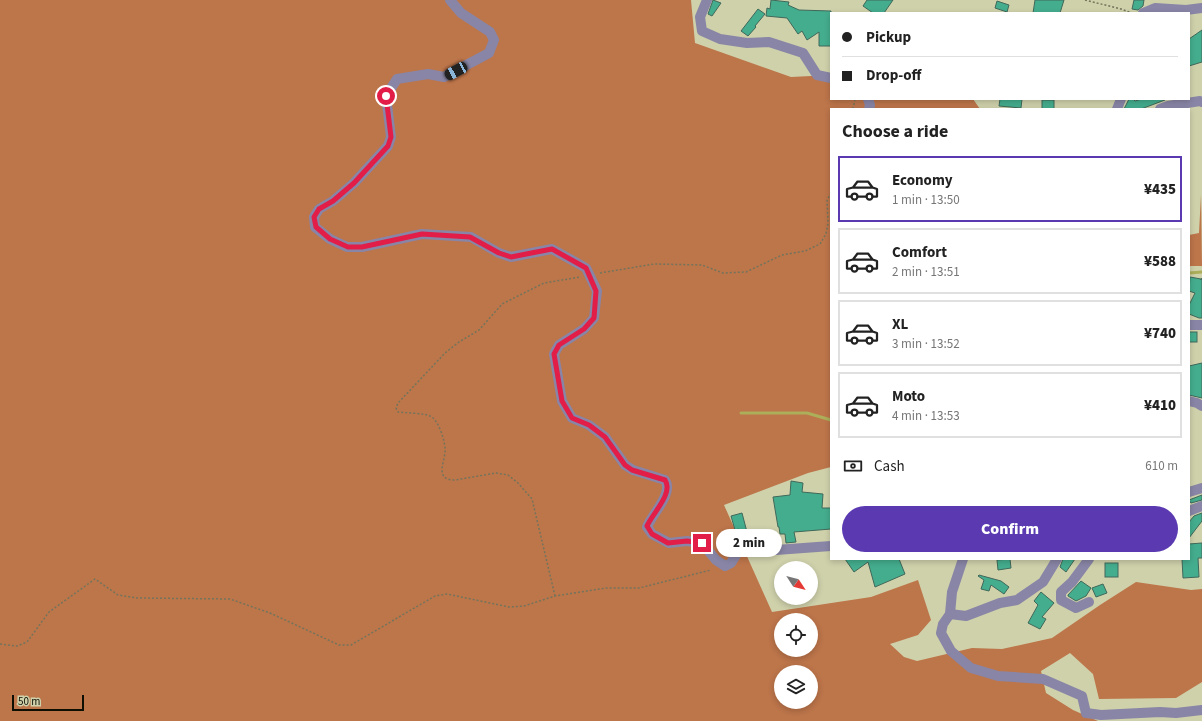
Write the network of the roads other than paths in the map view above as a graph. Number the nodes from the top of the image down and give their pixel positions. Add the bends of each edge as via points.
1 (450, 0) edge
2 (707, 0) edge
3 (1154, 4) edge
4 (1202, 8) edge
5 (1144, 12) edge
6 (830, 78) edge
7 (1202, 102) edge
8 (1163, 108) edge
9 (1190, 325) edge
10 (1202, 325) edge
11 (1190, 400) edge
12 (1202, 406) edge
13 (1202, 488) edge
14 (1190, 492) edge
15 (1202, 506) edge
16 (1190, 511) edge
17 (830, 546) edge
18 (963, 560) edge
19 (1056, 560) edge
20 (1088, 560) edge
21 (1089, 602) dead end
22 (950, 614) junction
23 (1202, 710) edge

1 - 17 street via 461,13 490,32 494,40 489,53 444,77 428,74 397,79 386,96 391,137 388,146 354,183 319,209 314,217 316,227 330,239 348,247 362,247 422,234 470,237 511,257 552,249 586,268 596,291 594,318 584,329 559,345 554,354 562,401 572,418 589,425 605,437 625,465 632,470 665,480 668,488 647,526 652,534 668,543 702,543 716,560 725,566 731,563 741,547 776,550
2 - 6 street via 700,17 702,31 720,39 747,43 770,42 803,53 817,75
3 - 4 street via 1186,10
3 - 5 street
7 - 8 street
9 - 10 street
11 - 12 street
13 - 14 street
15 - 16 street
18 - 22 street via 952,592
19 - 22 street via 1043,582 1017,600 1000,603 966,616
20 - 21 street via 1061,592 1061,600 1076,608
22 - 23 street via 943,624 941,633 951,651 971,668 998,676 1043,679 1082,696 1086,713 1101,715

